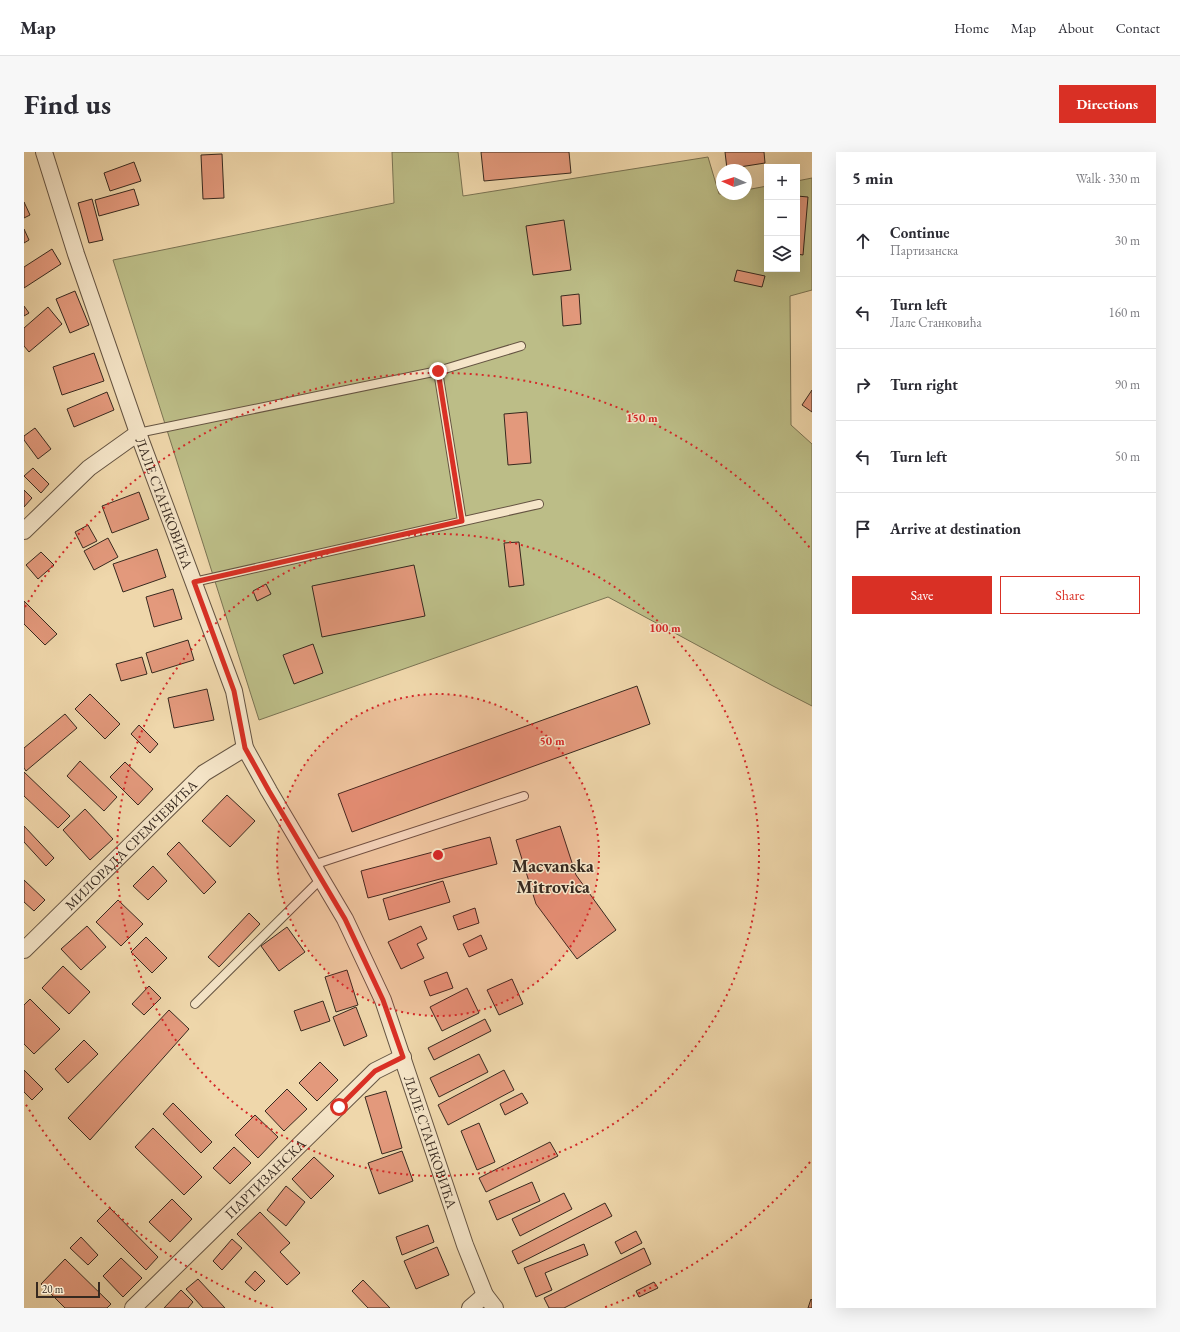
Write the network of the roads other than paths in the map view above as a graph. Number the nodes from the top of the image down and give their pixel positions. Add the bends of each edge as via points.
1 (44, 152) edge
2 (521, 346) dead end
3 (438, 371) junction
4 (138, 433) junction
5 (539, 504) dead end
6 (462, 521) junction
7 (24, 531) edge
8 (194, 582) junction
9 (245, 748) junction
10 (524, 796) dead end
11 (313, 865) junction
12 (321, 879) junction
13 (24, 950) edge
14 (196, 1004) dead end
15 (403, 1057) junction
16 (485, 1295) junction
17 (133, 1308) edge
18 (470, 1308) edge
19 (495, 1308) edge

1 - 4 street, ЛАЛЕ СТАНКОВИЋА via 76,254
2 - 3 lane
3 - 4 lane
3 - 6 lane
4 - 7 street via 89,468
4 - 8 street, ЛАЛЕ СТАНКОВИЋА
5 - 6 lane
6 - 8 lane
8 - 9 street, ЛАЛЕ СТАНКОВИЋА via 234,691
9 - 11 street, ЛАЛЕ СТАНКОВИЋА
9 - 13 street, МИЛОРАДА СРЕМЧЕВИЋА via 204,773
10 - 11 lane
11 - 12 street, ЛАЛЕ СТАНКОВИЋА
12 - 14 lane
12 - 15 street, ЛАЛЕ СТАНКОВИЋА via 345,919 383,1000
15 - 16 street, ЛАЛЕ СТАНКОВИЋА via 465,1245
15 - 17 street, ПАРТИЗАНСКА via 375,1071
16 - 18 street
16 - 19 street, ЛАЛЕ СТАНКОВИЋА

